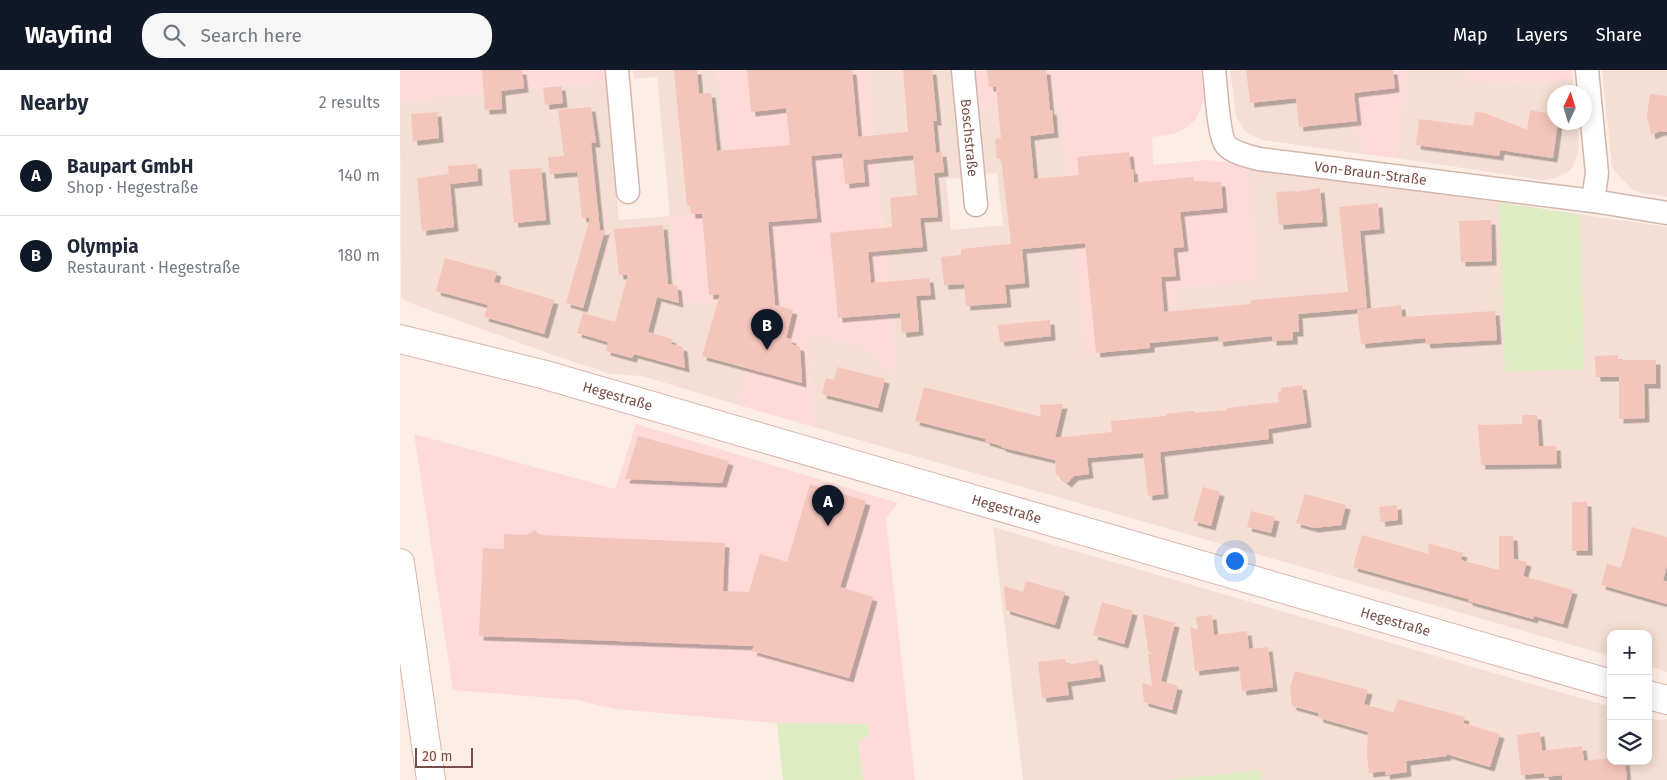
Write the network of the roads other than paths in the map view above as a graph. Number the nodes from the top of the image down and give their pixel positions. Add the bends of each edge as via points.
1 (617, 70) edge
2 (963, 70) edge
3 (1214, 70) edge
4 (1587, 70) edge
5 (628, 192) dead end
6 (1593, 201) junction
7 (976, 205) dead end
8 (1667, 213) edge
9 (400, 339) edge
10 (400, 564) edge
11 (1607, 683) edge
12 (1652, 696) edge
13 (1667, 700) edge
14 (432, 780) edge

1 - 5 street
2 - 7 street, Boschstraße
3 - 6 street, Von-Braun-Straße via 1220,129 1225,144 1239,153 1259,159
4 - 6 street via 1597,173
6 - 8 street, Von-Braun-Straße
9 - 11 street, Hegestraße via 570,383
10 - 14 street
12 - 13 street

